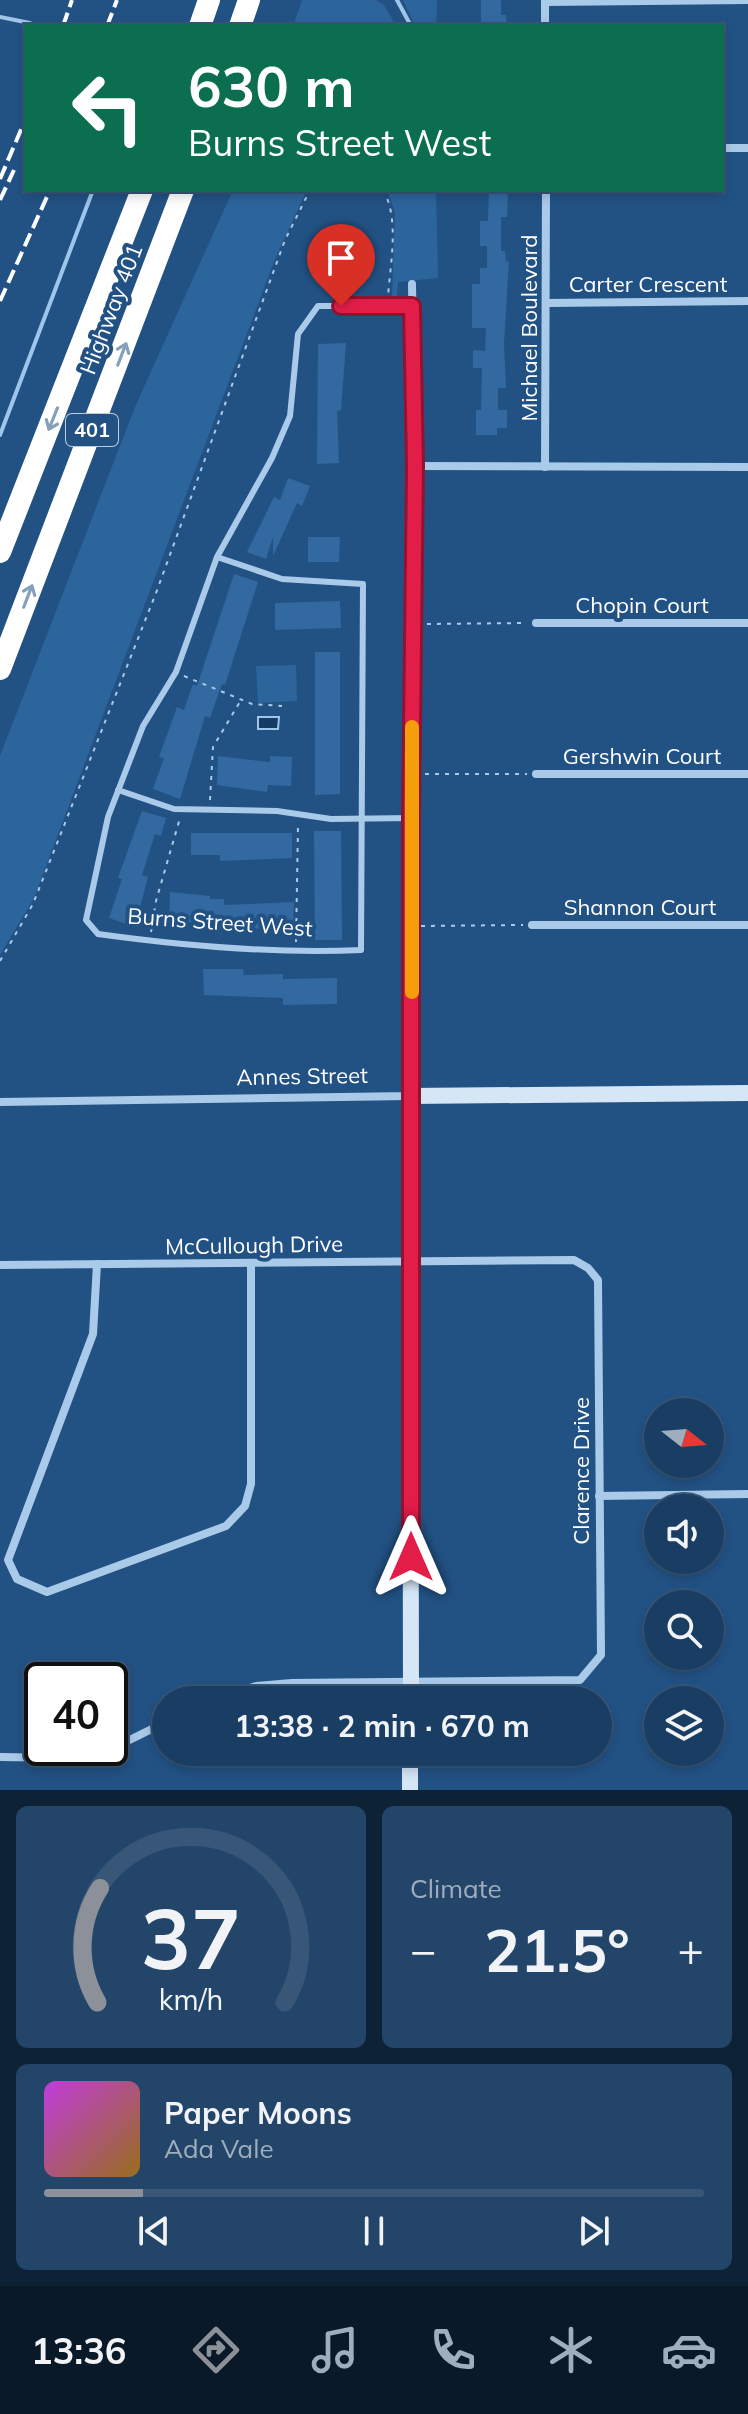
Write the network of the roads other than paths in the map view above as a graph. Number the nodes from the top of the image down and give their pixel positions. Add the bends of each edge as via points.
1 (209, 0) edge
2 (249, 0) edge
3 (748, 0) edge
4 (545, 1) edge
5 (201, 24) edge
6 (241, 24) edge
7 (545, 24) edge
8 (724, 148) edge
9 (748, 148) edge
10 (141, 192) edge
11 (182, 192) edge
12 (546, 192) edge
13 (412, 284) dead end
14 (748, 301) edge
15 (547, 303) junction
16 (412, 306) junction
17 (415, 466) junction
18 (545, 467) junction
19 (748, 467) edge
20 (0, 552) edge
21 (217, 557) junction
22 (536, 623) road end
23 (748, 623) edge
24 (0, 669) edge
25 (536, 774) road end
26 (748, 774) edge
27 (118, 790) junction
28 (411, 818) junction
29 (363, 820) junction
30 (532, 925) road end
31 (748, 925) edge
32 (748, 1093) edge
33 (410, 1096) junction
34 (0, 1102) edge
35 (411, 1261) junction
36 (251, 1263) junction
37 (97, 1264) junction
38 (0, 1265) edge
39 (748, 1494) edge
40 (599, 1496) junction
41 (411, 1682) junction
42 (256, 1686) edge
43 (411, 1686) edge
44 (152, 1729) edge
45 (0, 1757) edge
46 (410, 1766) edge
47 (410, 1790) edge

1 - 5 highway
2 - 6 highway
3 - 4 street
4 - 7 street
8 - 9 street
10 -> 20 highway, Highway 401 / 401
24 -> 11 highway, Highway 401 / 401
12 - 15 street, Michael Boulevard
13 - 16 street
14 - 15 street, Carter Crescent
15 - 18 street, Michael Boulevard
16 - 17 street
16 - 21 lane, Burns Street West via 318,306 298,334 290,416
17 - 18 street
17 - 28 street
18 - 19 street
21 - 27 lane, Burns Street West via 176,672 143,726
21 - 29 lane, Burns Street West via 282,579 363,584
22 - 23 street, Chopin Court
25 - 26 street, Gershwin Court
27 - 29 lane via 182,809
27 - 29 lane, Burns Street West via 86,920 98,934 150,941 361,950
28 - 29 lane
28 - 33 street
30 - 31 street, Shannon Court
32 - 33 street, Annes Street
33 - 34 street, Annes Street
33 - 35 street
35 - 36 street, McCullough Drive
35 - 40 street, Clarence Drive via 574,1260 598,1280
35 - 41 street
36 - 37 street, McCullough Drive
36 - 37 street via 251,1484 245,1506 226,1526 47,1592 17,1579 8,1560 93,1334
37 - 38 street, McCullough Drive
39 - 40 street
40 - 41 street, Clarence Drive via 601,1655 580,1680
41 - 42 street, Clarence Drive
41 - 43 street
44 - 45 street via 101,1754
46 - 47 street

